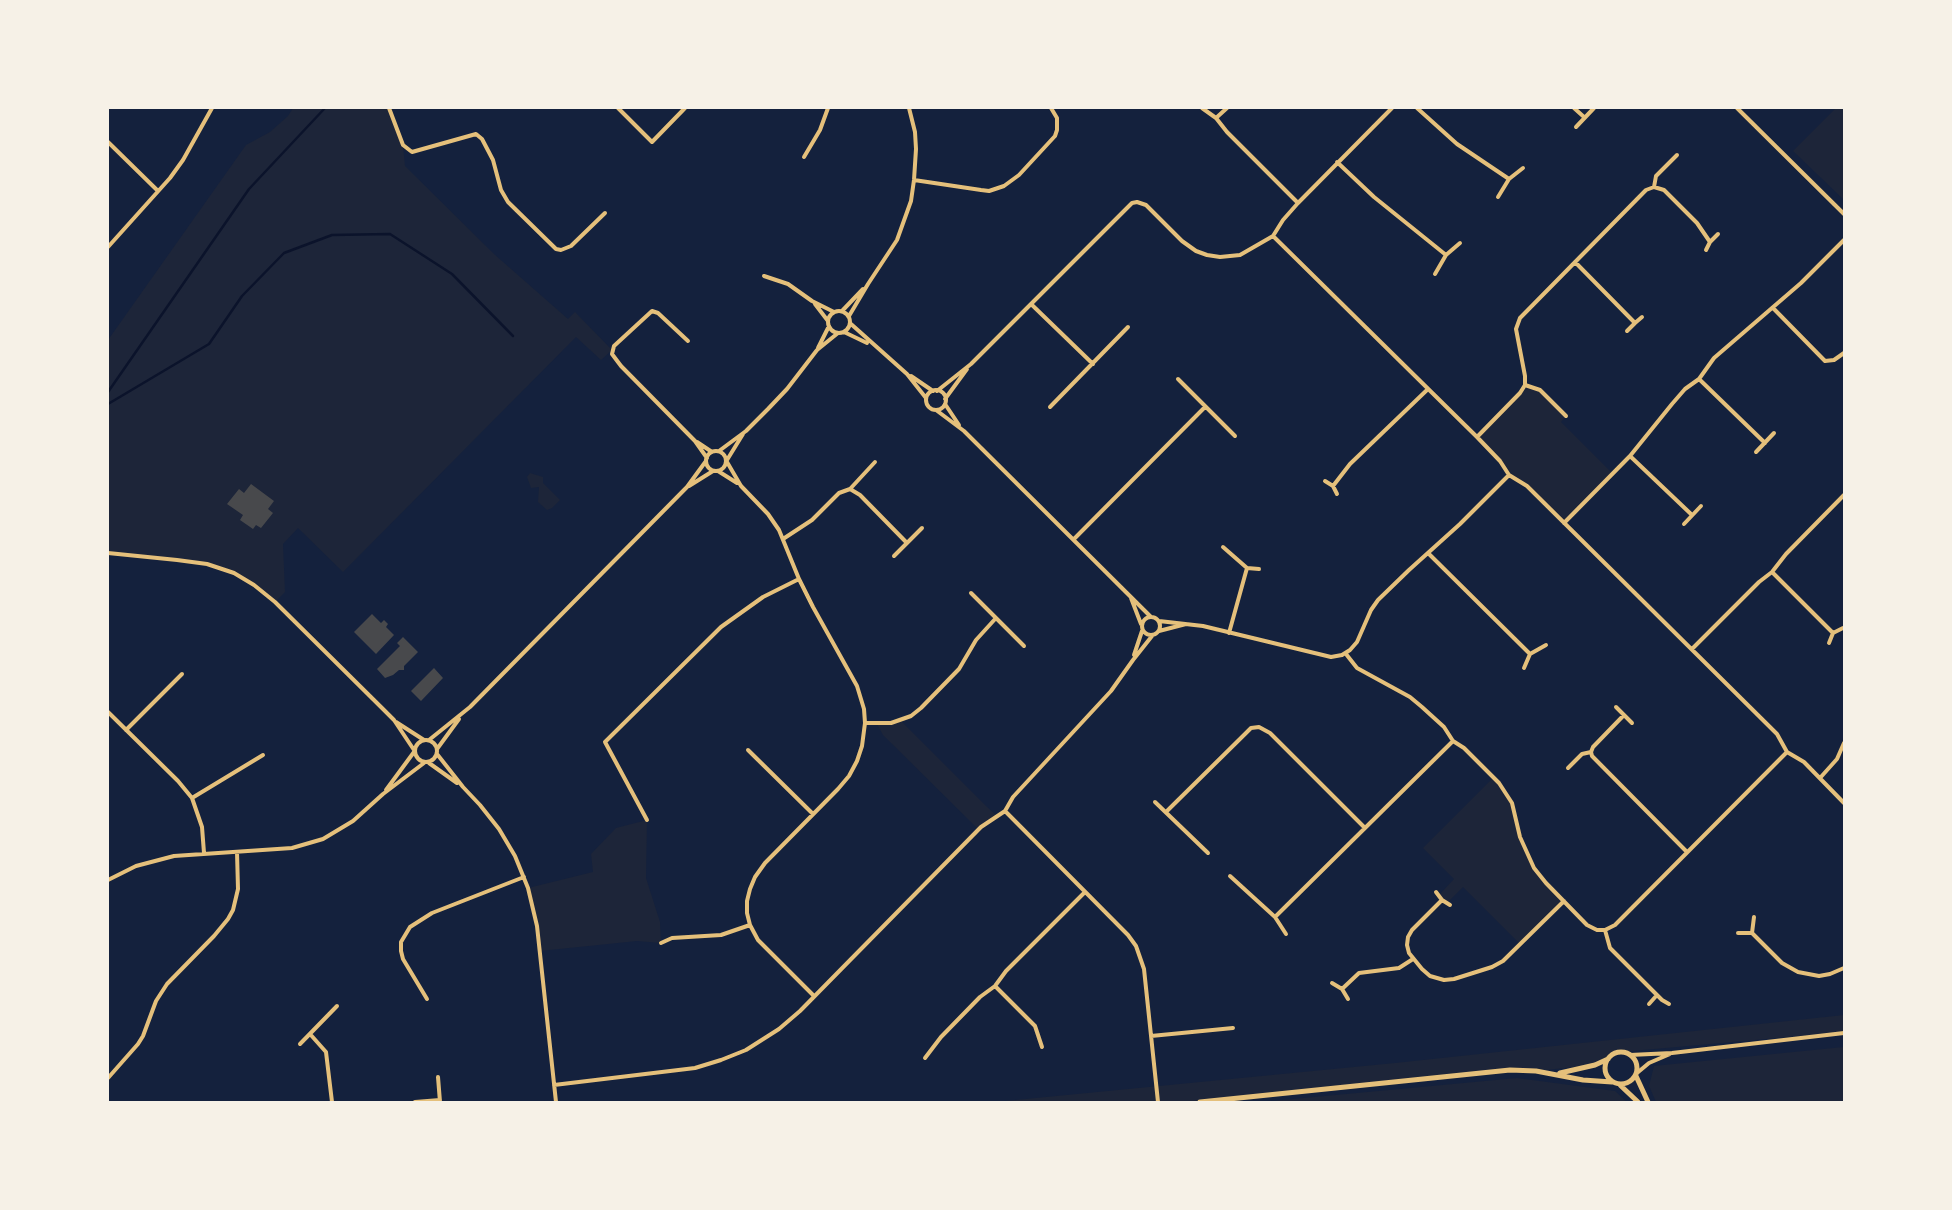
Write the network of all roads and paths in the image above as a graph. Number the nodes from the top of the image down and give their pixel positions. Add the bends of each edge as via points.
1 (212, 108) edge
2 (389, 108) edge
3 (618, 108) edge
4 (685, 108) edge
5 (828, 108) edge
6 (909, 108) edge
7 (1050, 108) edge
8 (1202, 108) edge
9 (1227, 108) edge
10 (1392, 108) edge
11 (1416, 108) edge
12 (1574, 108) edge
13 (1594, 108) edge
14 (1737, 108) edge
15 (1584, 117) junction
16 (1216, 118) junction
17 (1576, 127) dead end
18 (108, 142) edge
19 (1677, 155) dead end
20 (804, 157) dead end
21 (1337, 162) junction
22 (1524, 168) dead end
23 (1509, 179) junction
24 (914, 180) junction
25 (1654, 187) junction
26 (158, 191) junction
27 (1498, 197) dead end
28 (1298, 203) junction
29 (605, 213) dead end
30 (1844, 214) edge
31 (1718, 234) dead end
32 (1274, 236) junction
33 (1844, 240) edge
34 (1710, 242) junction
35 (1460, 243) dead end
36 (108, 247) edge
37 (1706, 250) dead end
38 (1446, 255) junction
39 (1575, 262) junction
40 (1435, 274) dead end
41 (764, 276) dead end
42 (868, 284) junction
43 (812, 301) junction
44 (1031, 304) junction
45 (1773, 308) junction
46 (842, 311) junction
47 (834, 312) junction
48 (849, 316) junction
49 (1642, 316) dead end
50 (828, 321) junction
51 (1635, 322) junction
52 (850, 324) junction
53 (829, 326) junction
54 (1128, 328) dead end
55 (1627, 331) dead end
56 (838, 332) junction
57 (844, 332) junction
58 (688, 341) dead end
59 (873, 346) junction
60 (818, 350) junction
61 (1844, 353) edge
62 (971, 364) junction
63 (1093, 364) junction
64 (907, 374) junction
65 (1178, 379) dead end
66 (1699, 379) junction
67 (1525, 385) junction
68 (1428, 388) junction
69 (935, 391) junction
70 (926, 398) junction
71 (945, 401) junction
72 (1050, 406) dead end
73 (1205, 407) junction
74 (936, 410) junction
75 (1566, 416) dead end
76 (746, 430) junction
77 (964, 430) junction
78 (1774, 433) dead end
79 (1235, 436) dead end
80 (1477, 437) junction
81 (695, 441) junction
82 (1765, 443) junction
83 (718, 451) junction
84 (712, 452) junction
85 (1756, 452) dead end
86 (1630, 456) junction
87 (706, 459) junction
88 (727, 461) junction
89 (875, 462) dead end
90 (716, 471) junction
91 (1509, 475) junction
92 (1325, 481) dead end
93 (741, 486) junction
94 (1333, 486) junction
95 (687, 487) junction
96 (850, 489) junction
97 (1337, 494) dead end
98 (1844, 496) edge
99 (1701, 506) dead end
100 (1692, 514) junction
101 (1564, 523) junction
102 (1684, 524) dead end
103 (922, 528) dead end
104 (783, 539) junction
105 (1074, 539) junction
106 (907, 543) junction
107 (1223, 547) dead end
108 (108, 553) edge
109 (1428, 553) junction
110 (894, 556) dead end
111 (1247, 568) junction
112 (1260, 569) dead end
113 (1772, 572) junction
114 (799, 579) junction
115 (972, 593) dead end
116 (1130, 596) junction
117 (1151, 617) junction
118 (996, 618) junction
119 (1159, 621) junction
120 (1188, 623) junction
121 (1142, 628) junction
122 (1843, 628) dead end
123 (1160, 631) junction
124 (1229, 633) junction
125 (1833, 633) junction
126 (1152, 636) junction
127 (1829, 643) dead end
128 (1546, 645) dead end
129 (1024, 646) dead end
130 (1692, 650) junction
131 (1346, 654) junction
132 (1530, 654) junction
133 (1133, 660) junction
134 (1524, 668) dead end
135 (182, 674) dead end
136 (1616, 707) dead end
137 (108, 712) edge
138 (464, 713) junction
139 (1624, 715) junction
140 (394, 720) junction
141 (865, 723) junction
142 (1632, 723) dead end
143 (126, 730) junction
144 (424, 740) junction
145 (429, 740) junction
146 (1453, 740) junction
147 (1844, 743) edge
148 (414, 750) junction
149 (748, 750) dead end
150 (437, 751) junction
151 (1590, 752) junction
152 (1787, 752) junction
153 (263, 755) dead end
154 (427, 763) junction
155 (1568, 768) dead end
156 (1820, 778) junction
157 (463, 788) junction
158 (383, 794) junction
159 (192, 798) junction
160 (1155, 802) dead end
161 (1844, 803) edge
162 (1005, 811) junction
163 (1167, 811) junction
164 (813, 814) junction
165 (647, 820) dead end
166 (1365, 828) junction
167 (1686, 851) junction
168 (237, 852) junction
169 (204, 853) junction
170 (1208, 853) dead end
171 (1230, 876) dead end
172 (524, 877) junction
173 (108, 880) edge
174 (1085, 892) junction
175 (1436, 892) dead end
176 (1442, 900) junction
177 (1564, 901) junction
178 (1450, 905) dead end
179 (1275, 917) junction
180 (1754, 917) dead end
181 (750, 925) junction
182 (1605, 930) junction
183 (1752, 933) junction
184 (1286, 934) dead end
185 (1738, 934) dead end
186 (661, 943) dead end
187 (1413, 959) junction
188 (1844, 968) edge
189 (1332, 983) dead end
190 (995, 986) junction
191 (1342, 989) junction
192 (1657, 995) junction
193 (814, 996) junction
194 (1348, 998) dead end
195 (427, 999) dead end
196 (1649, 1004) dead end
197 (1669, 1004) dead end
198 (337, 1006) dead end
199 (1233, 1028) dead end
200 (1844, 1033) edge
201 (310, 1034) junction
202 (1151, 1036) junction
203 (300, 1044) dead end
204 (1042, 1046) dead end
205 (1672, 1053) junction
206 (1630, 1055) junction
207 (925, 1058) dead end
208 (1608, 1059) junction
209 (1557, 1073) junction
210 (1636, 1074) junction
211 (438, 1077) dead end
212 (108, 1078) edge
213 (1612, 1082) junction
214 (554, 1085) junction
215 (1620, 1085) junction
216 (440, 1101) edge
217 (332, 1102) edge
218 (415, 1102) edge
219 (556, 1102) edge
220 (1158, 1102) edge
221 (1200, 1102) edge
222 (1638, 1102) edge
223 (1648, 1102) edge

1 - 26 street via 183,160
2 - 29 street via 403,145 412,152 476,134 493,160 501,190 508,202 556,249 571,246
3 - 4 street via 652,142
5 - 20 street
6 - 24 street via 915,132
7 - 24 street via 1057,118 1055,136 1019,175 1004,186 981,190
8 - 16 street
9 - 16 street
10 - 21 street
11 - 23 street via 1457,144
12 - 15 street
13 - 15 street
14 - 30 street
15 - 17 street
16 - 28 street
18 - 26 street
19 - 25 street via 1656,176
21 - 28 street
21 - 38 street via 1374,197
22 - 23 street
23 - 27 street
24 - 42 street via 911,201 897,240
25 - 34 street via 1664,190 1697,223
25 - 39 street via 1646,190
26 - 36 street
28 - 32 street
31 - 34 street
32 - 44 street via 1240,255 1207,255 1189,246 1146,205 1134,202
32 - 68 street
33 - 45 street
34 - 37 street
35 - 38 street
38 - 40 street
39 - 51 street
39 - 67 street via 1522,314 1516,325
41 - 43 street via 788,284
42 - 46 street
42 - 48 street
43 - 47 street
43 - 50 street
44 - 62 street
44 - 63 street
45 - 61 street via 1825,361 1834,360
45 - 66 street via 1714,358
46 - 47 street
46 - 48 street
47 - 50 street
48 - 52 street
49 - 51 street
50 - 53 street
51 - 55 street
52 - 57 street
52 - 59 street
53 - 56 street
53 - 60 street
54 - 63 street
56 - 57 street
56 - 60 street
57 - 59 street
58 - 81 street via 652,311 614,346 612,354
59 - 64 street
60 - 76 street via 788,389
62 - 69 street
62 - 71 street
63 - 72 street
64 - 69 street
64 - 70 street
65 - 73 street
66 - 82 street
66 - 86 street via 1685,389
67 - 75 street via 1540,390
67 - 80 street
68 - 80 street
68 - 94 street via 1359,455
69 - 70 street
69 - 71 street via 942,394
70 - 74 street via 928,406
71 - 74 street via 942,408
71 - 77 street
73 - 79 street
73 - 105 street
74 - 77 street
76 - 83 street
76 - 88 street
77 - 105 street
78 - 82 street
80 - 91 street via 1500,460
81 - 84 street
81 - 87 street
82 - 85 street
83 - 84 street
83 - 88 street
84 - 87 street
86 - 100 street
86 - 101 street
87 - 90 street via 709,468
87 - 95 street
88 - 90 street via 724,468
88 - 93 street
89 - 96 street
90 - 93 street
90 - 95 street
91 - 101 street via 1527,486
91 - 109 street
92 - 94 street
93 - 104 street via 768,514
94 - 97 street
95 - 138 street
96 - 104 street via 839,493 812,520
96 - 106 street via 860,495
98 - 113 street
99 - 100 street
100 - 102 street
101 - 130 street
103 - 106 street
104 - 114 street
105 - 116 street
106 - 110 street
107 - 111 street
108 - 140 street via 208,564 244,579 275,602
109 - 131 street via 1374,605 1357,642
109 - 132 street
111 - 112 street
111 - 124 street
113 - 125 street
113 - 130 street
114 - 141 street via 857,686
114 - 165 street via 763,597 721,627 605,742
115 - 118 street
116 - 117 street
116 - 121 street
117 - 119 street
117 - 121 street via 1146,618
118 - 129 street
118 - 141 street via 976,640 959,669 916,713 891,723
119 - 120 street
119 - 123 street
120 - 123 street
120 - 124 street
121 - 126 street via 1146,635
121 - 133 street
122 - 125 street
123 - 126 street
124 - 131 street via 1331,657
125 - 127 street
126 - 133 street
128 - 132 street
130 - 152 street via 1777,734
131 - 146 street via 1357,668 1422,706
132 - 134 street
133 - 162 street via 1111,691 1012,797
135 - 143 street
136 - 139 street
137 - 143 street
138 - 145 street
138 - 150 street
139 - 142 street
139 - 151 street
140 - 144 street
140 - 148 street
141 - 164 street via 857,761 838,789
143 - 159 street
144 - 145 street
144 - 148 street via 416,744
145 - 150 street
146 - 166 street
146 - 177 street via 1504,788 1512,803 1529,859
147 - 156 street via 1837,759
148 - 154 street via 416,758
148 - 158 street
149 - 164 street
150 - 154 street via 434,759
150 - 157 street
151 - 155 street via 1582,754
151 - 167 street via 1595,761
152 - 156 street via 1800,759
152 - 167 street
153 - 159 street
154 - 157 street
154 - 158 street
156 - 161 street
157 - 172 street via 499,829
158 - 168 street via 362,815 323,840 292,848
159 - 169 street via 202,827
160 - 163 street
162 - 174 street
162 - 193 street via 981,827
163 - 166 street via 1246,732 1259,727 1270,734
163 - 170 street
164 - 181 street via 755,876 747,900
166 - 179 street
167 - 182 street via 1615,925
168 - 169 street
168 - 212 street via 238,889 228,919 167,984 156,1001 143,1036
169 - 173 street via 153,860
171 - 179 street
172 - 195 street via 432,913 410,927 401,942 401,951
172 - 214 street via 536,926
174 - 190 street
174 - 202 street via 1128,935 1139,952 1144,969
175 - 176 street
176 - 178 street
176 - 187 street via 1408,937 1407,949
177 - 182 street via 1590,927
177 - 187 street via 1508,957 1492,967 1444,980 1430,976
179 - 184 street
180 - 183 street
181 - 186 street via 721,935 672,938
181 - 193 street via 767,950
182 - 192 street via 1610,948
183 - 185 street
183 - 188 street via 1782,963 1798,972 1815,976
187 - 191 street via 1399,968 1359,973
189 - 191 street
190 - 204 street via 1035,1026
190 - 207 street via 960,1017
191 - 194 street
192 - 196 street
192 - 197 street
193 - 214 street via 771,1035 721,1060 678,1071
198 - 201 street
199 - 202 street
200 - 205 street
201 - 203 street
201 - 217 street via 326,1052
202 - 220 street
205 - 206 street
205 - 210 street via 1649,1063
206 - 208 main road via 1621,1052
206 - 210 main road via 1637,1062
208 - 209 main road
208 - 213 main road via 1605,1071
209 - 213 main road via 1583,1080
209 - 221 main road via 1491,1072
210 - 215 main road via 1632,1081
210 - 223 main road
211 - 216 street
213 - 215 main road
214 - 219 street
215 - 222 main road
216 - 218 street

